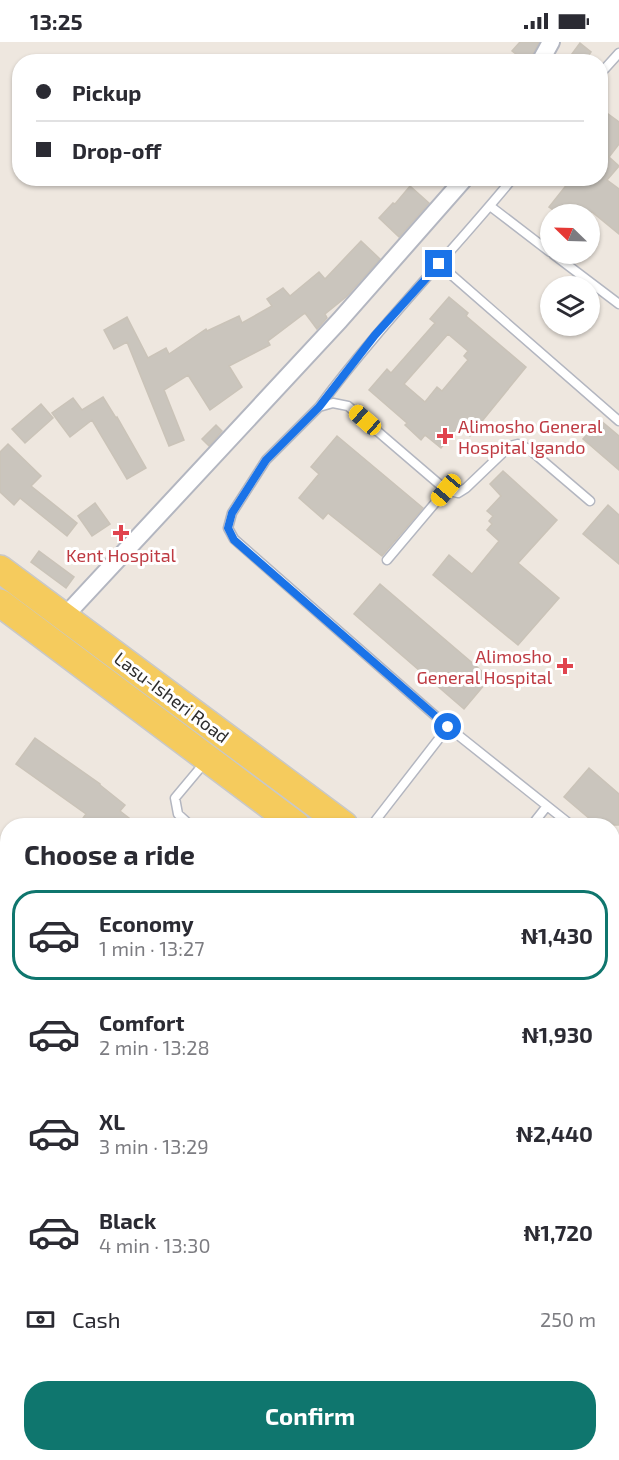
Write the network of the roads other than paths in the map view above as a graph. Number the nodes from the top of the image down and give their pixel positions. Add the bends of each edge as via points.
1 (619, 53) edge
2 (608, 65) edge
3 (459, 186) edge
4 (506, 186) edge
5 (490, 206) junction
6 (540, 244) edge
7 (439, 264) junction
8 (566, 264) edge
9 (619, 304) edge
10 (319, 407) junction
11 (619, 421) edge
12 (446, 490) junction
13 (590, 501) dead end
14 (387, 560) dead end
15 (0, 569) edge
16 (0, 603) edge
17 (64, 616) junction
18 (448, 727) junction
19 (208, 759) junction
20 (547, 806) junction
21 (182, 818) edge
22 (280, 818) edge
23 (335, 818) edge
24 (377, 818) edge
25 (538, 818) edge
26 (562, 818) edge

1 - 2 lane
3 - 17 street
4 - 5 lane
5 - 6 lane
5 - 7 lane
7 - 10 lane via 382,327
7 - 11 lane
8 - 9 lane
10 - 12 lane via 333,403 348,406
10 - 18 lane via 266,460 232,513 228,528 234,540
12 - 13 lane via 458,493 466,488 510,446 518,444 529,448
12 - 14 lane
15 - 17 main road, Lasu-Isheri Road
16 - 19 main road, Lasu-Isheri Road
17 - 23 main road, Lasu-Isheri Road
18 - 20 lane
18 - 24 lane
19 - 21 lane via 175,798 177,814
19 - 22 main road, Lasu-Isheri Road
20 - 25 lane
20 - 26 lane

